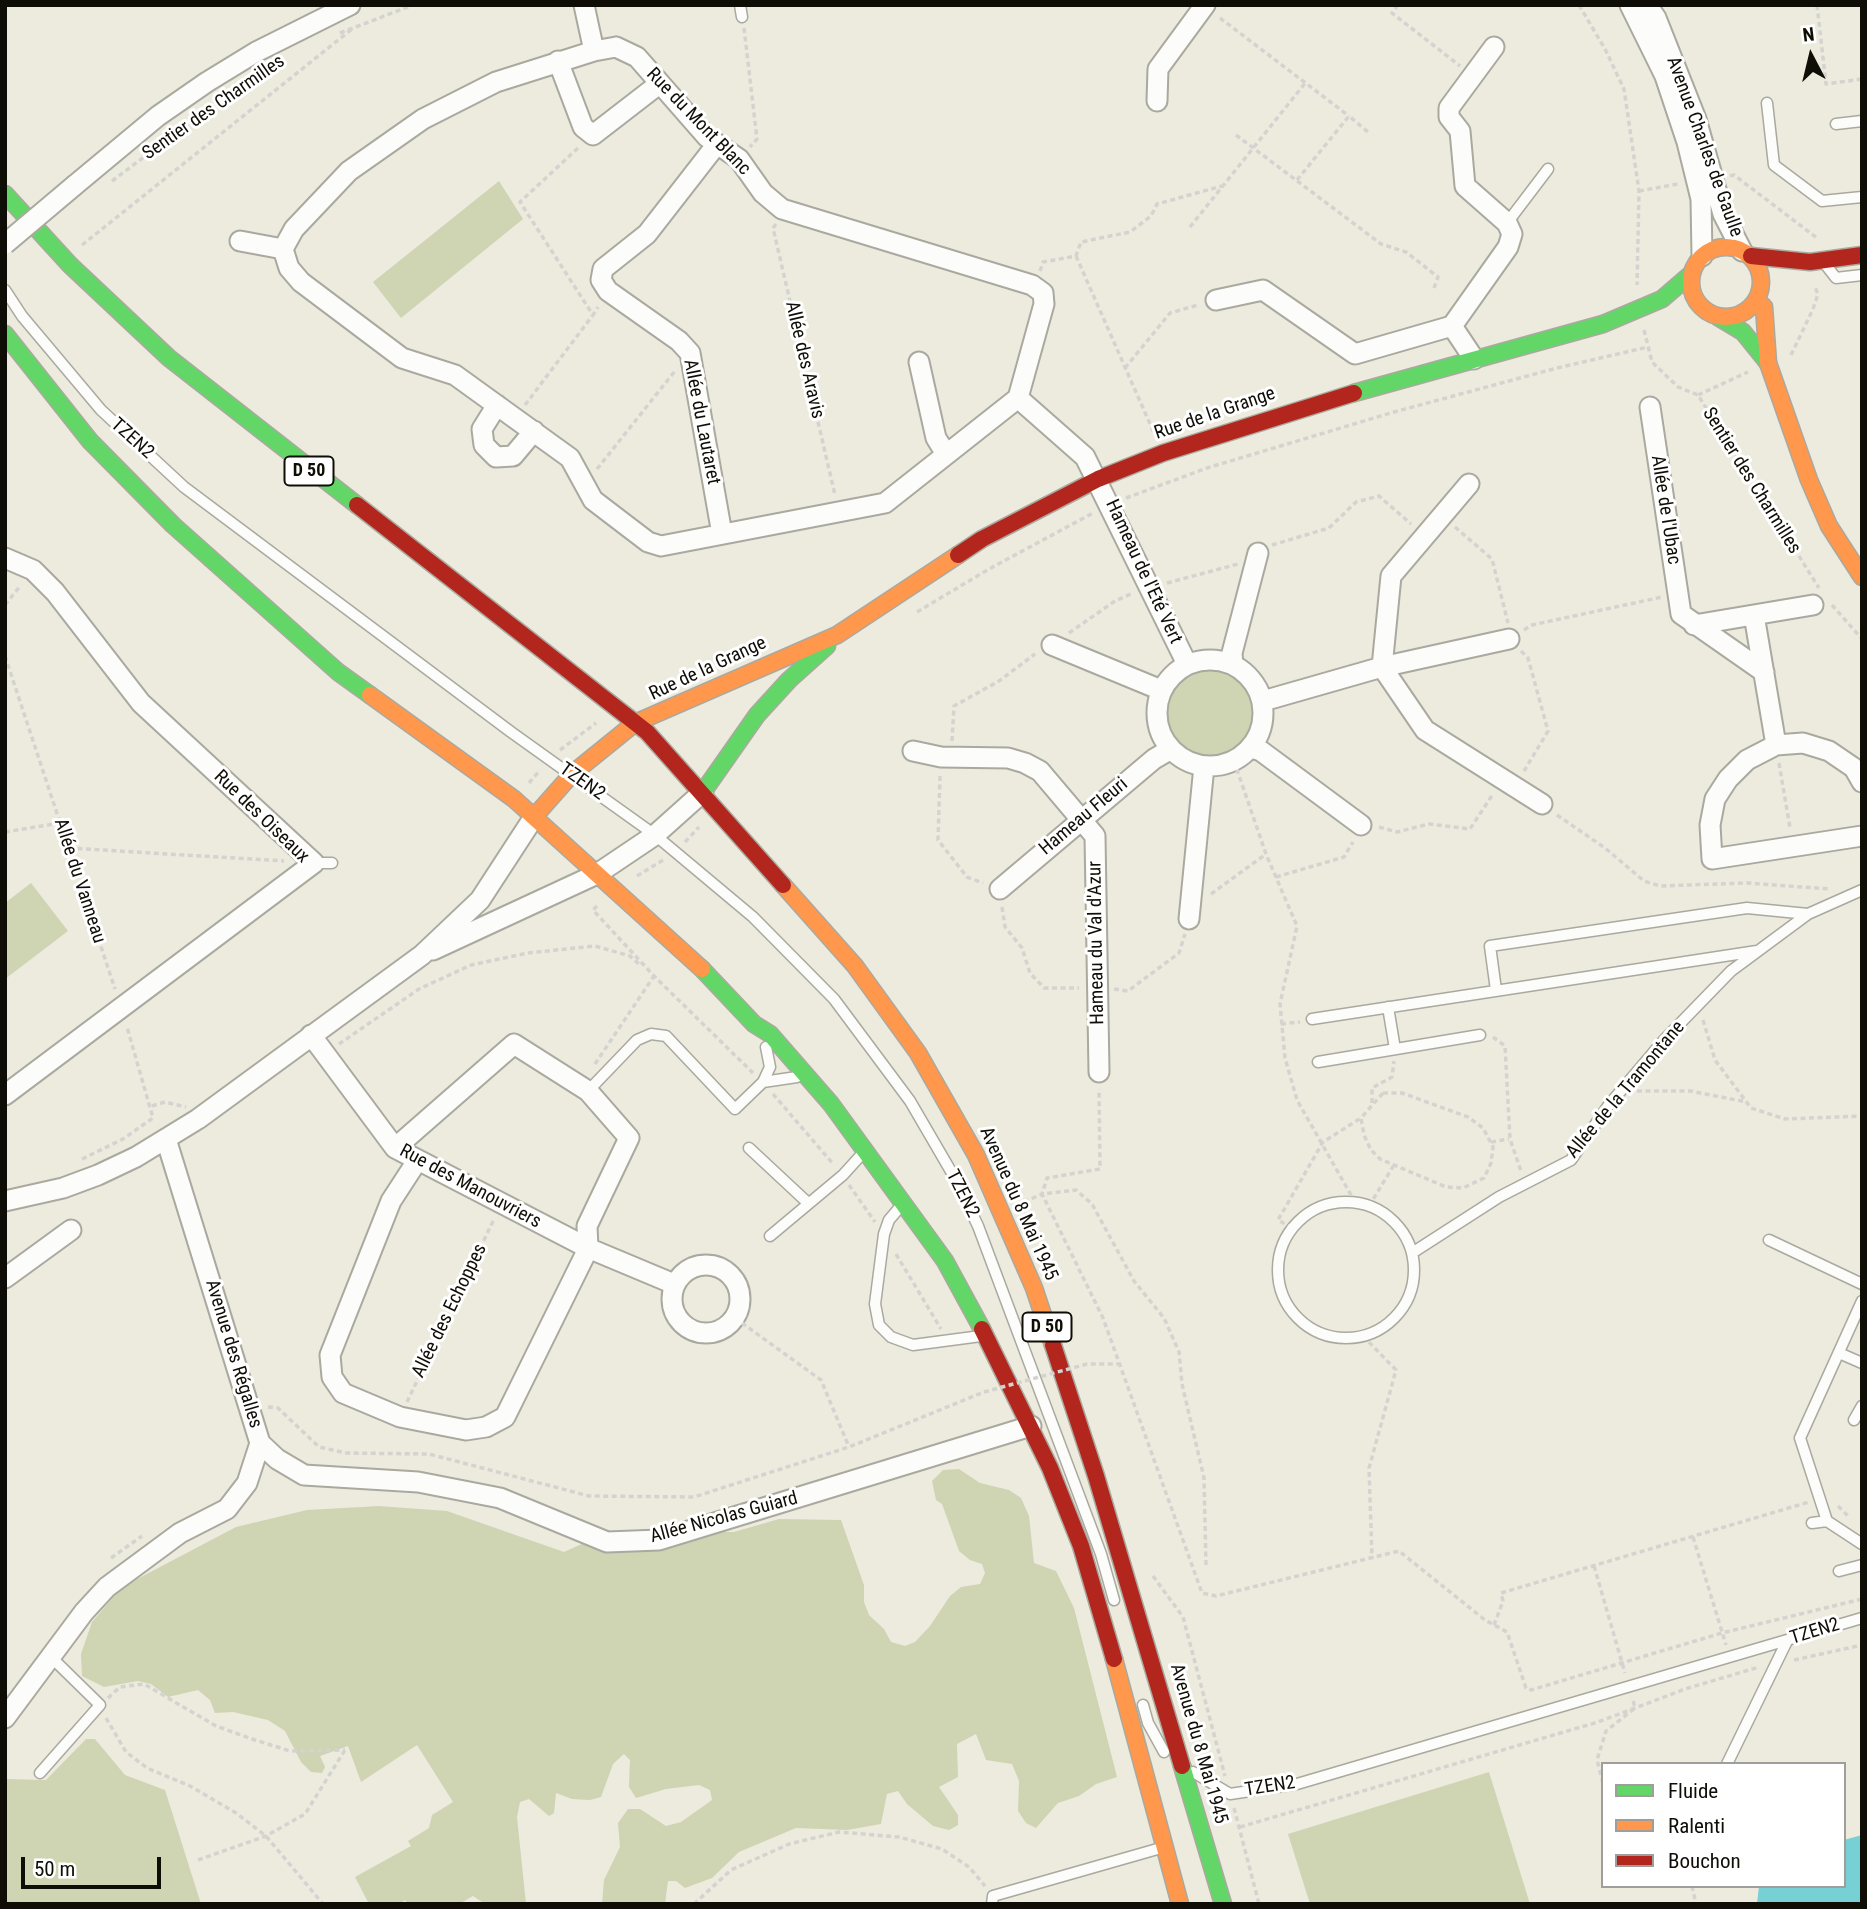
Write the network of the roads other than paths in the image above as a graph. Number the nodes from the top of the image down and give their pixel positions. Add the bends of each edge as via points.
1 (350, 5) edge
2 (584, 5) edge
3 (740, 5) edge
4 (1630, 5) edge
5 (1647, 5) edge
6 (1204, 6) edge
7 (742, 17) road end
8 (1494, 47) dead end
9 (594, 51) junction
10 (558, 61) junction
11 (659, 83) junction
12 (1157, 101) dead end
13 (1767, 103) dead end
14 (1862, 121) edge
15 (1836, 124) dead end
16 (718, 144) junction
17 (1548, 169) dead end
18 (1706, 178) junction
19 (5, 194) edge
20 (1862, 197) edge
21 (1507, 223) junction
22 (240, 241) dead end
23 (5, 244) edge
24 (283, 249) junction
25 (1746, 253) junction
26 (1862, 255) edge
27 (1702, 256) junction
28 (1816, 261) junction
29 (1692, 274) junction
30 (1862, 275) edge
31 (5, 290) edge
32 (1757, 299) junction
33 (1216, 300) road end
34 (1640, 310) junction
35 (1713, 314) junction
36 (1452, 326) junction
37 (5, 334) edge
38 (1474, 359) junction
39 (919, 362) dead end
40 (1768, 363) junction
41 (1018, 398) junction
42 (497, 405) junction
43 (1650, 407) dead end
44 (534, 431) junction
45 (946, 454) junction
46 (1098, 479) junction
47 (1469, 484) dead end
48 (722, 534) junction
49 (1258, 553) road end
50 (5, 558) edge
51 (1862, 578) edge
52 (1813, 605) dead end
53 (1684, 611) junction
54 (1754, 615) junction
55 (837, 635) junction
56 (1509, 639) road end
57 (1052, 645) road end
58 (1187, 664) junction
59 (1233, 664) junction
60 (1382, 667) junction
61 (1764, 672) junction
62 (1161, 690) junction
63 (1263, 701) junction
64 (635, 723) junction
65 (1776, 745) junction
66 (1252, 748) junction
67 (1171, 749) junction
68 (913, 751) dead end
69 (1204, 766) junction
70 (572, 774) junction
71 (1862, 782) edge
72 (703, 792) junction
73 (1542, 804) road end
74 (534, 817) junction
75 (1081, 819) junction
76 (1361, 825) road end
77 (656, 835) junction
78 (1862, 836) edge
79 (597, 874) junction
80 (1000, 889) road end
81 (1859, 890) edge
82 (1808, 914) junction
83 (1189, 919) road end
84 (1757, 951) junction
85 (422, 955) junction
86 (1496, 990) junction
87 (1388, 1007) junction
88 (1312, 1019) road end
89 (754, 1024) junction
90 (311, 1035) junction
91 (1480, 1035) road end
92 (1395, 1049) junction
93 (1318, 1062) dead end
94 (1099, 1072) road end
95 (809, 1077) junction
96 (763, 1082) junction
97 (588, 1091) junction
98 (5, 1095) edge
99 (166, 1139) junction
100 (749, 1147) dead end
101 (395, 1148) junction
102 (864, 1152) junction
103 (417, 1161) junction
104 (5, 1201) edge
105 (808, 1203) junction
106 (903, 1204) junction
107 (72, 1230) dead end
108 (770, 1236) dead end
109 (1769, 1240) dead end
110 (588, 1248) junction
111 (1412, 1252) junction
112 (5, 1278) edge
113 (674, 1284) junction
114 (1862, 1284) edge
115 (1862, 1301) edge
116 (985, 1335) junction
117 (1839, 1353) junction
118 (1862, 1363) edge
119 (1862, 1406) edge
120 (1854, 1420) dead end
121 (1031, 1426) junction
122 (260, 1443) junction
123 (1827, 1521) junction
124 (1812, 1523) dead end
125 (1862, 1544) edge
126 (1862, 1565) edge
127 (1839, 1571) dead end
128 (1115, 1606) dead end
129 (1862, 1618) edge
130 (1787, 1641) junction
131 (51, 1657) junction
132 (1141, 1697) dead end
133 (5, 1718) edge
134 (1728, 1762) edge
135 (1183, 1767) junction
136 (1158, 1772) junction
137 (40, 1773) dead end
138 (1165, 1847) junction
139 (992, 1900) edge
140 (1180, 1904) edge
141 (1223, 1904) edge

1 - 23 street, bridge via 207,82 158,116
2 - 9 street
3 - 7 lane
4 - 18 street, Avenue Charles de Gaulle
5 - 18 street, Avenue Charles de Gaulle via 1696,119
6 - 12 street via 1158,69
8 - 21 street via 1449,108 1460,131 1465,186
9 - 10 street, Rue du Mont Blanc
9 - 11 street, Rue du Mont Blanc via 616,47 637,57
10 - 11 street via 583,127 593,135
10 - 24 street, Rue du Mont Blanc via 496,82 424,119 349,171 294,229
11 - 16 street, Rue du Mont Blanc
13 - 20 lane via 1774,165 1822,201
14 - 15 lane
16 - 41 street, Rue du Mont Blanc via 739,159 763,193 782,209 1032,285 1043,293 1044,304
16 - 48 street, Allée du Lautaret via 647,234 603,269 601,281 690,353
17 - 21 lane
18 - 25 street, Avenue Charles de Gaulle
18 - 27 street, Avenue Charles de Gaulle
19 - 64 main road, D 50 via 132,326 252,426
21 - 36 street via 1512,234 1508,247
22 - 24 street
24 - 42 street via 289,268 301,282 402,358 455,374
25 - 27 main road via 1722,247
25 - 28 main road
25 - 32 main road via 1761,275
26 - 28 main road
27 - 29 main road
28 - 30 lane via 1836,278
28 - 32 main road
29 - 34 main road, Rue de la Grange
29 - 35 main road via 1693,295
31 - 70 lane, TZEN2 via 100,410 184,487
32 - 35 main road via 1740,314
32 - 40 main road via 1764,307
33 - 36 street via 1263,290 1355,354
34 - 35 main road, Rue de la Grange
34 - 38 main road, Rue de la Grange
35 - 40 main road via 1743,332
36 - 38 street
37 - 74 main road via 90,441 173,525 338,672
38 - 46 main road, Rue de la Grange via 1297,409
39 - 45 street via 936,438
40 - 51 main road via 1819,505
41 - 45 street
41 - 46 street, Hameau de l'Eté Vert via 1085,457
42 - 44 street
42 - 44 street via 482,429 484,445 496,457 513,456
43 - 53 street, Allée de l'Ubac
44 - 48 street via 570,458 593,500 648,542 661,546
45 - 48 street via 885,503
46 - 55 main road, Rue de la Grange via 982,539
46 - 58 street, Hameau de l'Eté Vert
47 - 60 street via 1391,576
49 - 59 street
50 - 98 street, Rue des Oiseaux via 33,570 141,703 323,863
52 - 54 street
53 - 54 street
53 - 61 street
54 - 61 street
55 - 64 main road, Rue de la Grange
55 - 72 main road, Rue de la Grange via 757,715
56 - 60 street
57 - 62 street
58 - 59 street via 1218,660
58 - 62 street
59 - 63 street via 1247,673
60 - 63 street
60 - 73 street via 1424,730
61 - 65 street
62 - 67 street via 1157,721
63 - 66 street via 1264,717
64 - 70 main road, Rue de la Grange
64 - 72 main road, Avenue du 8 Mai 1945
65 - 71 street via 1803,743 1829,751 1854,768
65 - 78 street via 1747,760 1715,799 1710,825 1712,859
66 - 69 street via 1234,761
66 - 76 street
67 - 69 street via 1192,764
67 - 75 street, Hameau Fleuri
68 - 75 street, Hameau du Val d'Azur via 1026,763 1040,771
69 - 83 street
70 - 74 main road, Rue de la Grange
70 - 77 lane, TZEN2
72 - 77 street
72 - 135 main road, Avenue du 8 Mai 1945 / D 50 via 855,966 918,1053 976,1155 1034,1288 1068,1386
74 - 79 main road
74 - 85 street via 480,900
75 - 80 street, Hameau Fleuri
75 - 94 street, Hameau du Val d'Azur via 1095,836
77 - 79 street
77 - 128 lane, TZEN2 via 753,917 834,999 923,1124 978,1226 1101,1554
79 - 85 street
79 - 89 main road via 681,947
81 - 82 lane, Allée de la Tramontane
82 - 84 lane, Allée de la Tramontane
82 - 86 lane via 1746,908 1490,946
84 - 86 lane
84 - 111 lane, Allée de la Tramontane via 1731,971 1621,1090 1571,1160
85 - 90 street
86 - 87 lane
87 - 88 lane
87 - 92 lane
89 - 95 main road via 770,1034
89 - 96 lane via 769,1051 770,1067
90 - 99 street
90 - 101 street, Rue des Manouvriers
91 - 92 lane
92 - 93 lane
95 - 96 lane
95 - 102 main road
96 - 97 lane via 736,1109 666,1036 651,1034 637,1040
97 - 101 street via 514,1044
97 - 110 street via 629,1138 587,1226
99 - 104 street via 98,1175
99 - 122 street, Avenue des Régalles
100 - 105 lane
101 - 103 street, Rue des Manouvriers
102 - 105 lane
102 - 106 main road
103 - 110 street, Rue des Manouvriers
103 - 110 street via 391,1201 330,1355 332,1377 343,1394 400,1418 466,1430 505,1417
105 - 108 lane
106 - 116 main road via 945,1261
106 - 116 lane via 884,1234 875,1304 878,1325 891,1338 913,1345
107 - 112 street
109 - 114 lane
110 - 113 street, Rue des Manouvriers
111 - 111 lane via 1401,1228 1381,1210 1355,1202 1328,1203 1304,1215 1286,1235 1277,1260 1279,1287 1290,1311 1310,1329 1336,1338 1363,1336 1387,1325 1405,1305 1414,1279
113 - 113 street via 673,1309 689,1329 706,1334 735,1318 741,1302 738,1286 729,1273 715,1265 699,1264 684,1271
115 - 117 lane
116 - 121 main road
117 - 118 lane
117 - 123 lane via 1800,1438
119 - 120 lane
121 - 122 street, Allée Nicolas Guiard via 659,1540 607,1542 500,1497 418,1482 303,1475
121 - 136 main road via 1081,1546
122 - 131 street, Avenue des Régalles via 247,1483 227,1509 180,1533 107,1587
123 - 124 lane
123 - 125 lane
126 - 127 lane
129 - 130 lane, TZEN2
130 - 134 lane
130 - 135 lane, TZEN2 via 1297,1784 1230,1794
131 - 133 street, Avenue des Régalles
131 - 137 lane via 100,1705
132 - 136 lane, TZEN2
135 - 136 lane, TZEN2
135 - 141 main road, Avenue du 8 Mai 1945 / D 50
136 - 138 main road
138 - 139 lane
138 - 140 main road

